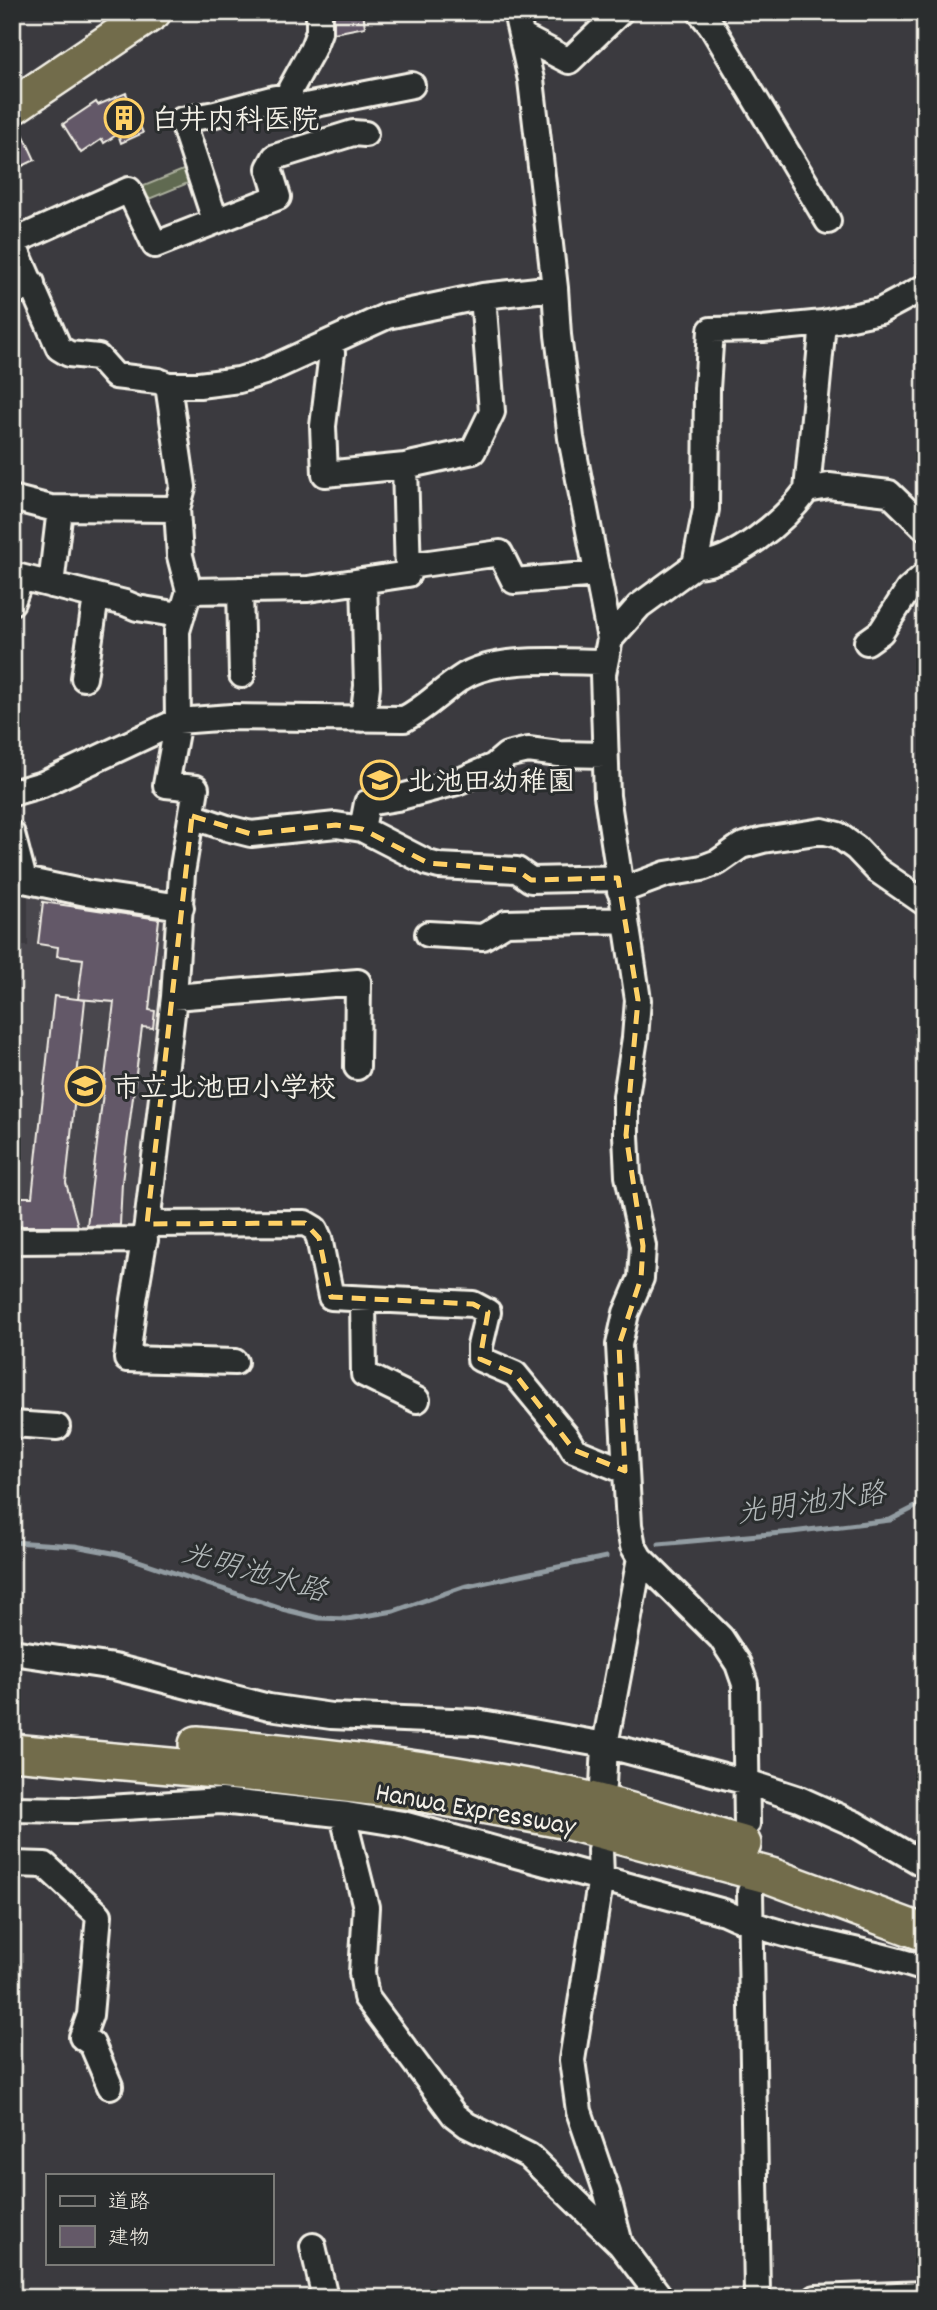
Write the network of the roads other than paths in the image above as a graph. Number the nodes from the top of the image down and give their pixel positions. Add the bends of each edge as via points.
1 (153, 12) edge
2 (318, 12) edge
3 (516, 12) edge
4 (620, 12) edge
5 (699, 12) edge
6 (523, 37) junction
7 (412, 85) dead end
8 (12, 107) edge
9 (278, 109) junction
10 (365, 134) dead end
11 (215, 220) junction
12 (828, 221) dead end
13 (13, 242) edge
14 (925, 287) edge
15 (22, 288) edge
16 (555, 288) junction
17 (483, 296) junction
18 (823, 323) junction
19 (330, 344) junction
20 (168, 385) junction
21 (405, 466) junction
22 (807, 490) junction
23 (12, 498) edge
24 (60, 509) junction
25 (177, 509) junction
26 (925, 528) edge
27 (695, 565) junction
28 (408, 566) junction
29 (598, 574) junction
30 (925, 575) edge
31 (17, 576) edge
32 (364, 581) junction
33 (51, 585) junction
34 (240, 590) junction
35 (189, 591) junction
36 (96, 597) junction
37 (12, 602) edge
38 (180, 615) junction
39 (867, 642) dead end
40 (608, 651) junction
41 (242, 675) dead end
42 (84, 678) dead end
43 (363, 719) junction
44 (178, 722) junction
45 (605, 755) junction
46 (12, 793) edge
47 (192, 816) junction
48 (362, 829) junction
49 (12, 834) edge
50 (619, 885) junction
51 (925, 903) edge
52 (181, 907) junction
53 (626, 920) junction
54 (428, 934) dead end
55 (174, 997) junction
56 (357, 1067) dead end
57 (146, 1232) junction
58 (12, 1241) edge
59 (363, 1298) junction
60 (235, 1362) dead end
61 (417, 1400) dead end
62 (12, 1424) edge
63 (57, 1427) dead end
64 (625, 1471) junction
65 (640, 1558) junction
66 (12, 1652) edge
67 (12, 1729) edge
68 (605, 1745) junction
69 (12, 1752) edge
70 (747, 1782) junction
71 (603, 1785) dead end
72 (12, 1809) edge
73 (347, 1815) junction
74 (747, 1824) dead end
75 (600, 1850) dead end
76 (12, 1864) edge
77 (925, 1864) edge
78 (601, 1877) junction
79 (750, 1892) dead end
80 (925, 1907) edge
81 (751, 1925) junction
82 (925, 1933) edge
83 (925, 1969) edge
84 (110, 2086) dead end
85 (620, 2244) junction
86 (313, 2246) dead end
87 (909, 2295) edge
88 (326, 2298) edge
89 (661, 2298) edge
90 (759, 2298) edge
91 (816, 2298) edge

1 - 8 highway
2 - 9 street via 324,45
3 - 6 street
4 - 6 street via 569,61
5 - 12 street
6 - 16 street
7 - 9 street via 375,102
9 - 11 street via 275,98 182,120
10 - 11 street via 353,132 331,149 275,157 269,168 279,205
11 - 13 street via 155,245 129,190
13 - 15 street
14 - 18 street via 880,311
15 - 20 street via 59,348 69,354 98,357 115,376
16 - 17 street
16 - 29 street via 571,438
17 - 19 street via 387,316
17 - 21 street via 492,412 473,452
18 - 22 street
18 - 27 street via 711,330 706,509
19 - 20 street via 239,380
19 - 21 street via 323,426 325,474
20 - 25 street via 183,487
21 - 28 street
22 - 26 street via 829,486 889,493
22 - 27 street via 750,544 709,565
23 - 24 street
24 - 25 street
24 - 33 street
25 - 35 street via 180,556
27 - 40 street via 639,606
28 - 29 street via 500,553 514,580
28 - 32 street via 408,574
29 - 40 street
30 - 39 street via 908,590 881,632
31 - 33 street
31 - 37 street
32 - 34 street via 309,589
32 - 43 street via 367,686
33 - 36 street
34 - 35 street
34 - 41 street
35 - 38 street
36 - 38 street
36 - 42 street
38 - 44 street
40 - 43 street via 502,663 462,677 404,719
40 - 45 street
43 - 44 street via 231,717
44 - 46 street via 43,784
44 - 47 street via 166,785 196,788
45 - 48 street via 528,750 507,755 494,766 457,782 367,803
45 - 50 street
47 - 48 street via 251,834 336,825
47 - 52 street
48 - 50 street via 439,866 517,870 531,880
49 - 52 street via 24,880
50 - 51 street via 702,868 741,846 763,840 822,831 838,835 877,870
50 - 53 street
52 - 55 street
53 - 54 street via 506,923 483,937
53 - 64 street via 638,1000 626,1096 628,1175 643,1246 642,1278 626,1313 619,1345
55 - 56 street via 358,982
55 - 57 street
57 - 58 street
57 - 59 street via 305,1223 319,1238 331,1297
57 - 60 street via 127,1359
59 - 61 street via 364,1374
59 - 64 street via 473,1304 488,1312 480,1359 515,1374 574,1450
62 - 63 street
64 - 65 street via 629,1525
65 - 68 street
65 - 70 street via 721,1637 738,1664 744,1684
66 - 68 street via 114,1667 269,1707 331,1716 475,1722
67 - 80 highway, Hanwa Expressway via 276,1751 420,1769 570,1796 780,1854
68 - 70 street
68 - 71 street
69 - 82 highway, Hanwa Expressway via 271,1775 414,1793 562,1820 771,1876
70 - 74 street
70 - 77 street via 855,1824
72 - 73 street via 222,1801
73 - 78 street via 403,1824
73 - 85 street via 345,1824 366,1907 362,1973 366,1997 454,2115 529,2156
75 - 78 street
76 - 84 street via 45,1865 99,1915 90,2015 82,2036 92,2044
78 - 81 street via 724,1912
78 - 85 street via 572,2060 579,2111
79 - 81 street
81 - 83 street
81 - 90 street
85 - 89 street
86 - 88 street
87 - 91 street

